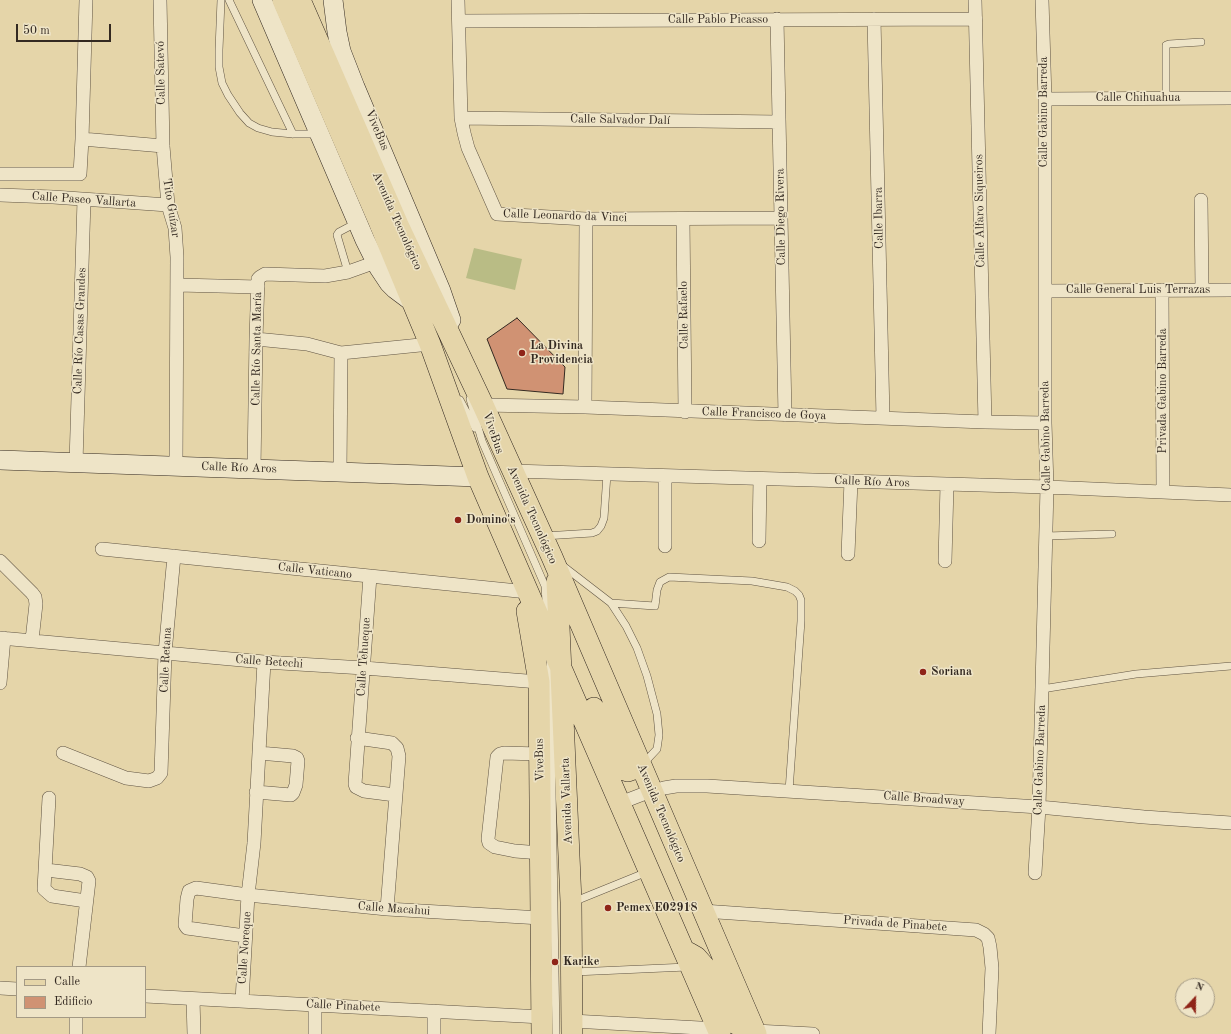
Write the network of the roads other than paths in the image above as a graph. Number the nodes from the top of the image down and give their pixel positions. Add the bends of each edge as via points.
1 (86, 0) edge
2 (160, 0) edge
3 (221, 0) edge
4 (229, 0) edge
5 (269, 0) edge
6 (300, 0) edge
7 (327, 0) edge
8 (458, 0) edge
9 (975, 0) edge
10 (1042, 0) edge
11 (273, 2) edge
12 (330, 7) edge
13 (976, 18) junction
14 (777, 19) junction
15 (874, 19) junction
16 (459, 21) junction
17 (1201, 42) dead end
18 (333, 47) dead end
19 (1166, 98) junction
20 (1231, 98) edge
21 (1045, 99) junction
22 (462, 118) junction
23 (778, 122) junction
24 (293, 134) junction
25 (320, 134) junction
26 (82, 140) junction
27 (163, 146) junction
28 (0, 174) edge
29 (0, 195) edge
30 (84, 200) junction
31 (1201, 200) dead end
32 (168, 205) junction
33 (781, 218) junction
34 (586, 219) junction
35 (683, 219) junction
36 (358, 222) junction
37 (388, 222) junction
38 (378, 254) junction
39 (348, 272) junction
40 (178, 285) junction
41 (258, 287) junction
42 (1162, 290) junction
43 (1202, 290) junction
44 (1231, 290) edge
45 (1045, 291) junction
46 (409, 299) junction
47 (256, 339) junction
48 (430, 344) junction
49 (455, 345) junction
50 (341, 353) junction
51 (483, 405) junction
52 (585, 407) junction
53 (685, 412) junction
54 (785, 415) junction
55 (883, 418) junction
56 (985, 422) junction
57 (1045, 423) junction
58 (482, 441) junction
59 (0, 460) edge
60 (76, 462) junction
61 (176, 466) junction
62 (254, 469) junction
63 (512, 471) junction
64 (340, 472) junction
65 (608, 474) junction
66 (665, 476) junction
67 (478, 477) junction
68 (760, 479) junction
69 (851, 482) junction
70 (947, 485) junction
71 (1047, 487) junction
72 (1163, 492) junction
73 (1231, 494) edge
74 (1112, 534) dead end
75 (542, 536) junction
76 (1046, 536) junction
77 (759, 541) dead end
78 (665, 546) dead end
79 (102, 549) dead end
80 (848, 554) dead end
81 (174, 556) junction
82 (0, 561) edge
83 (945, 561) dead end
84 (554, 562) junction
85 (370, 576) junction
86 (528, 592) junction
87 (611, 603) junction
88 (2, 638) edge
89 (32, 640) junction
90 (549, 641) junction
91 (165, 653) junction
92 (264, 662) junction
93 (1231, 666) edge
94 (364, 668) junction
95 (565, 676) junction
96 (539, 682) junction
97 (0, 683) edge
98 (1042, 689) junction
99 (357, 738) junction
100 (259, 752) junction
101 (63, 754) dead end
102 (540, 754) junction
103 (640, 766) junction
104 (651, 791) junction
105 (789, 791) junction
106 (256, 792) junction
107 (395, 795) junction
108 (49, 798) dead end
109 (620, 804) junction
110 (1039, 806) junction
111 (1231, 823) edge
112 (541, 853) junction
113 (46, 870) junction
114 (649, 871) junction
115 (1035, 873) dead end
116 (248, 894) junction
117 (86, 901) junction
118 (571, 902) junction
119 (387, 909) junction
120 (703, 911) junction
121 (541, 918) junction
122 (245, 936) junction
123 (688, 959) junction
124 (79, 966) edge
125 (572, 972) junction
126 (0, 988) edge
127 (16, 989) edge
128 (146, 996) edge
129 (193, 999) junction
130 (242, 1001) junction
131 (315, 1004) junction
132 (434, 1011) junction
133 (76, 1018) edge
134 (542, 1026) edge
135 (572, 1028) edge
136 (724, 1032) edge
137 (756, 1032) edge
138 (76, 1034) edge
139 (194, 1034) edge
140 (315, 1034) edge
141 (434, 1034) edge
142 (556, 1034) edge
143 (813, 1034) edge
144 (989, 1034) edge

1 - 26 street
2 - 27 street, Calle Satevó
3 - 24 lane via 219,67 222,83 228,95 240,113 258,128
4 - 24 lane
5 - 11 lane
6 - 37 main road, Avenida Tecnológico
7 - 12 lane
8 - 16 street, Calle Leonardo da Vinci
9 - 13 street, Calle Alfaro Siqueiros
10 - 21 street, Calle Gabino Barreda
11 - 25 street
11 - 37 main road, Avenida Tecnológico
12 - 49 street via 341,52 441,291 451,321
13 - 15 street, Calle Pablo Picasso
13 - 56 street, Calle Alfaro Siqueiros
14 - 15 street, Calle Pablo Picasso
14 - 16 street, Calle Pablo Picasso
14 - 23 street, Calle Diego Rivera
15 - 55 street, Calle Ibarra
16 - 22 street, Calle Leonardo da Vinci
17 - 19 lane via 1166,45
18 - 49 lane, ViveBus
19 - 20 street, Calle Chihuahua
19 - 21 street, Calle Chihuahua
21 - 45 street, Calle Gabino Barreda
22 - 23 street, Calle Salvador Dalí
22 - 34 street, Calle Leonardo da Vinci via 468,148 497,214
23 - 33 street, Calle Diego Rivera
24 - 25 lane
25 - 36 street
26 - 27 street
26 - 28 street, Calle Paseo Vallarta via 80,174
27 - 32 street, Tito Guízar
29 - 30 street, Calle Paseo Vallarta
30 - 32 street, Calle Paseo Vallarta
30 - 60 street, Calle Río Casas Grandes
31 - 43 street
32 - 40 street, Tito Guízar via 175,228
33 - 35 street, Calle Leonardo da Vinci
33 - 54 street, Calle Diego Rivera
34 - 35 street, Calle Leonardo da Vinci
34 - 52 street
35 - 53 street, Calle Rafaelo
36 - 38 street via 365,240
36 - 39 lane via 337,235
37 - 46 main road, Avenida Tecnológico
37 - 49 main road, Avenida Tecnológico
38 - 39 street, Calle Río Santa María
38 - 46 street via 389,283
39 - 41 street, Calle Río Santa María via 314,276 265,274 260,277
40 - 41 street
40 - 61 street, Tito Guízar
41 - 47 street, Calle Río Santa María
42 - 43 street, Calle General Luis Terrazas
42 - 45 street, Calle General Luis Terrazas
42 - 72 street, Privada Gabino Barreda
43 - 44 street, Calle General Luis Terrazas
45 - 57 street, Calle Gabino Barreda
46 - 48 main road, Avenida Tecnológico
47 - 50 street via 307,344
47 - 62 street, Calle Río Santa María
48 - 50 street
48 - 58 lane
48 - 67 main road, Avenida Tecnológico
49 - 51 main road, Avenida Tecnológico
49 - 58 lane, ViveBus
50 - 64 street
51 - 52 street, Calle Francisco de Goya
51 - 63 main road, Avenida Tecnológico
52 - 53 street, Calle Francisco de Goya
53 - 54 street, Calle Francisco de Goya
54 - 55 street, Calle Francisco de Goya
55 - 56 street, Calle Francisco de Goya
56 - 57 street, Calle Francisco de Goya
57 - 71 street, Calle Gabino Barreda
58 - 90 lane, ViveBus via 545,586
59 - 60 street, Calle Río Aros
60 - 61 street, Calle Río Aros
61 - 62 street, Calle Río Aros
62 - 64 street, Calle Río Aros
63 - 65 street, Calle Río Aros
63 - 75 main road, Avenida Tecnológico
64 - 67 street, Calle Río Aros
65 - 66 street, Calle Río Aros
65 - 75 lane via 604,518 597,531
66 - 68 street, Calle Río Aros
66 - 78 street
67 - 86 main road, Avenida Tecnológico
68 - 69 street, Calle Río Aros
68 - 77 street
69 - 70 street, Calle Río Aros
69 - 80 street
70 - 71 street, Calle Río Aros
70 - 83 street
71 - 72 street, Calle Río Aros
71 - 76 street, Calle Gabino Barreda
72 - 73 street, Calle Río Aros
74 - 76 lane
75 - 84 main road, Avenida Tecnológico
76 - 98 street, Calle Gabino Barreda
79 - 81 street, Calle Vaticano
81 - 85 street, Calle Vaticano
81 - 91 street, Calle Retana
82 - 89 street via 35,597
84 - 87 lane
84 - 95 main road, Avenida Vallarta
84 - 103 main road, Avenida Tecnológico
85 - 86 street, Calle Vaticano
85 - 94 street, Calle Tehueque
86 - 90 main road, Avenida Tecnológico
86 - 96 main road via 527,611
87 - 103 lane via 637,648 658,714 657,749
87 - 105 lane via 655,606 660,582 669,577 764,583 787,587 799,595 801,621
88 - 89 street, Calle Betechi
88 - 97 street
89 - 91 street, Calle Betechi
90 - 95 main road, Avenida Tecnológico
90 - 142 lane, ViveBus
91 - 92 street, Calle Betechi
91 - 101 street, Calle Retana via 163,764 157,778 149,781 126,778
92 - 94 street, Calle Betechi
92 - 100 street, Calle Noreque
93 - 98 lane via 1136,674
94 - 96 street, Calle Betechi
94 - 99 street, Calle Tehueque
95 - 103 main road via 590,699 622,769 628,771
95 - 109 main road, Avenida Tecnológico
95 - 118 main road, Avenida Vallarta
96 - 102 main road
98 - 110 street, Calle Gabino Barreda
99 - 107 street, Calle Tehueque via 356,787 364,791
99 - 107 street via 387,741 395,745 399,756
100 - 106 street, Calle Noreque
100 - 106 street via 293,756 298,761 296,785 291,796
102 - 112 main road
102 - 112 street via 504,752 496,757 488,839 495,847
103 - 104 main road, Avenida Tecnológico
104 - 105 street, Calle Broadway via 676,786
104 - 109 street, Calle Broadway
104 - 120 main road, Avenida Tecnológico
105 - 110 street, Calle Broadway
106 - 116 street, Calle Noreque
107 - 119 street
108 - 113 street
109 - 114 main road, Avenida Tecnológico
110 - 111 street, Calle Broadway
110 - 115 street, Calle Gabino Barreda
112 - 121 main road
113 - 117 street via 44,889 49,895
113 - 117 street via 87,877 89,881
114 - 118 lane
114 - 123 main road, Avenida Tecnológico
116 - 119 street, Calle Macahui
116 - 122 street, Calle Noreque
116 - 122 street, Calle Noreque via 196,888 189,891 186,899 187,928
117 - 124 street
118 - 125 main road, Avenida Vallarta
119 - 121 street, Calle Macahui
120 - 137 main road, Avenida Tecnológico
120 - 144 street, Privada de Pinabete via 976,930 988,938 990,947 992,968
121 - 134 main road
122 - 130 street, Calle Noreque
123 - 125 lane
123 - 136 main road, Avenida Tecnológico
123 - 137 main road via 696,957 711,974 736,1024
125 - 135 main road, Avenida Vallarta
126 - 127 street
128 - 129 street, Calle Pinabete
129 - 130 street, Calle Pinabete
129 - 139 street
130 - 131 street, Calle Pinabete
131 - 132 street, Calle Pinabete
131 - 140 street
132 - 134 street, Calle Pinabete
132 - 141 street
133 - 138 street
135 - 136 street
137 - 143 street

